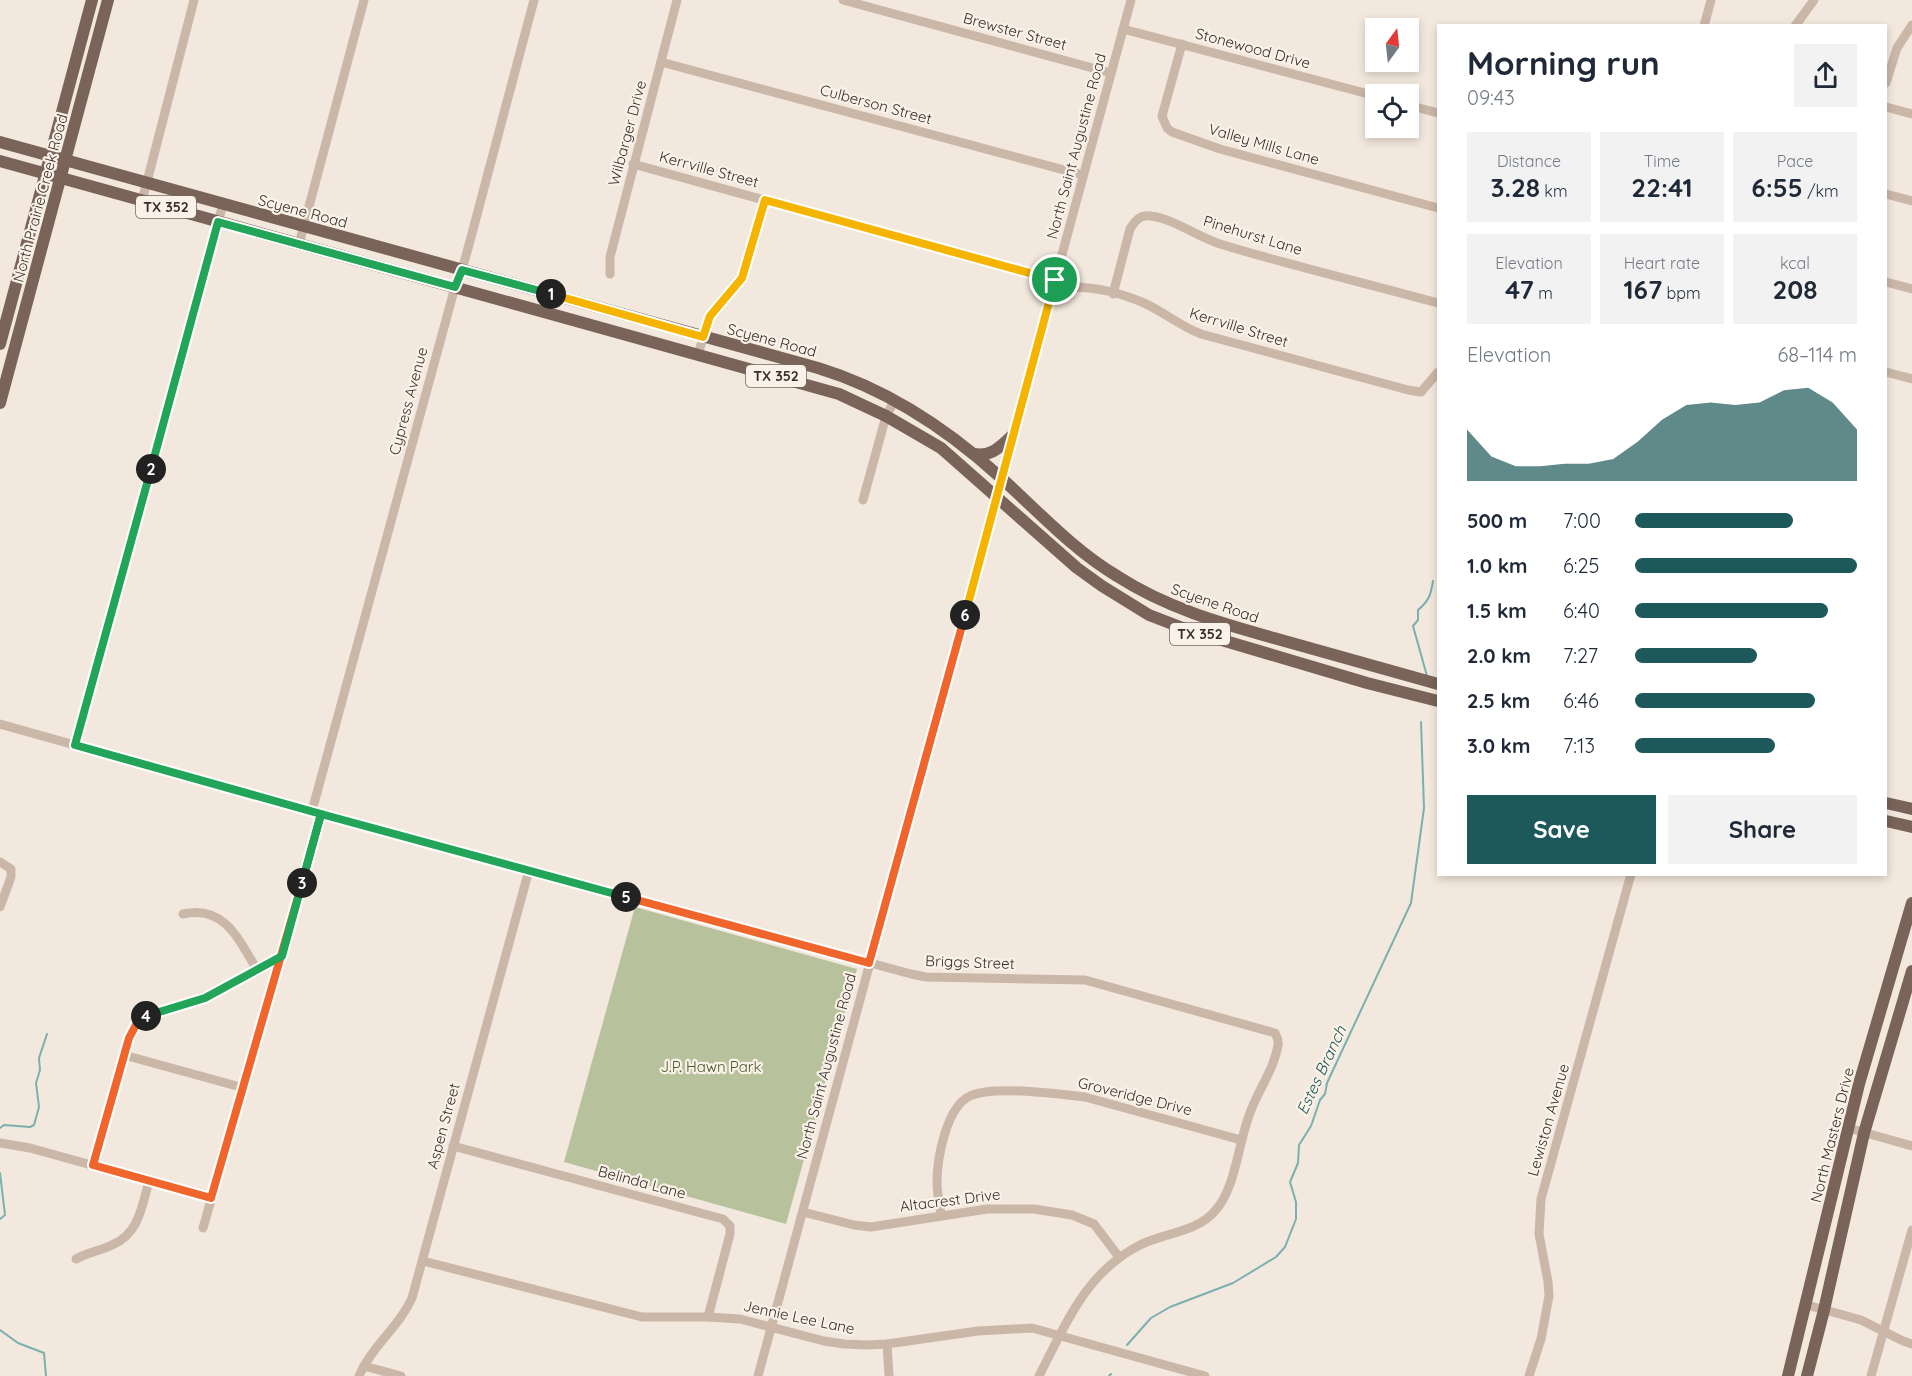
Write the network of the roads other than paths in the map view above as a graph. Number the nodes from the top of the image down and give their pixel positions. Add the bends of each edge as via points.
1 (92, 0) edge
2 (108, 0) edge
3 (195, 0) edge
4 (364, 0) edge
5 (534, 0) edge
6 (677, 0) edge
7 (843, 0) edge
8 (1131, 0) edge
9 (1711, 0) edge
10 (1814, 0) edge
11 (1705, 24) edge
12 (1796, 24) edge
13 (1912, 25) edge
14 (1123, 29) junction
15 (1182, 44) junction
16 (661, 62) junction
17 (1111, 73) junction
18 (1887, 79) edge
19 (1365, 93) edge
20 (1887, 107) edge
21 (1419, 108) edge
22 (1437, 113) edge
23 (1912, 114) edge
24 (0, 142) edge
25 (50, 156) junction
26 (66, 160) junction
27 (0, 161) edge
28 (633, 165) junction
29 (46, 174) junction
30 (1083, 175) junction
31 (61, 178) junction
32 (147, 183) junction
33 (1887, 194) edge
34 (765, 200) junction
35 (142, 201) junction
36 (1912, 201) edge
37 (223, 204) junction
38 (1437, 208) edge
39 (218, 222) junction
40 (304, 226) junction
41 (299, 244) junction
42 (462, 270) junction
43 (610, 274) dead end
44 (1887, 282) edge
45 (1054, 284) junction
46 (455, 287) junction
47 (1912, 289) edge
48 (1113, 294) junction
49 (1437, 303) edge
50 (703, 337) junction
51 (0, 344) edge
52 (698, 354) junction
53 (1887, 372) edge
54 (1437, 373) edge
55 (1912, 379) edge
56 (895, 400) junction
57 (0, 403) edge
58 (886, 416) junction
59 (1013, 435) junction
60 (975, 454) junction
61 (1002, 478) junction
62 (997, 497) junction
63 (863, 500) dead end
64 (1437, 684) edge
65 (1437, 701) edge
66 (0, 724) edge
67 (75, 745) junction
68 (1887, 803) edge
69 (1912, 809) edge
70 (317, 813) junction
71 (1887, 821) edge
72 (1912, 827) edge
73 (0, 862) edge
74 (530, 870) junction
75 (1630, 876) edge
76 (1912, 903) edge
77 (0, 907) edge
78 (183, 914) dead end
79 (282, 956) junction
80 (869, 963) junction
81 (257, 970) junction
82 (1912, 971) edge
83 (124, 1055) junction
84 (244, 1088) junction
85 (1848, 1128) junction
86 (1864, 1133) junction
87 (1241, 1140) junction
88 (0, 1143) edge
89 (453, 1146) junction
90 (1912, 1146) edge
91 (93, 1165) junction
92 (149, 1181) junction
93 (211, 1198) junction
94 (803, 1212) junction
95 (941, 1215) junction
96 (203, 1228) dead end
97 (1912, 1230) edge
98 (1119, 1257) junction
99 (76, 1259) dead end
100 (423, 1261) junction
101 (1807, 1305) junction
102 (1824, 1310) junction
103 (708, 1317) junction
104 (771, 1327) junction
105 (1884, 1331) junction
106 (1060, 1335) junction
107 (887, 1344) junction
108 (1912, 1344) edge
109 (363, 1366) junction
110 (1192, 1374) edge
111 (359, 1376) edge
112 (401, 1376) edge
113 (758, 1376) edge
114 (889, 1376) edge
115 (1039, 1376) edge
116 (1204, 1376) edge
117 (1529, 1376) edge
118 (1788, 1376) edge
119 (1807, 1376) edge
120 (1871, 1376) edge

1 - 25 main road, North Prairie Creek Road
2 - 26 main road, North Prairie Creek Road
3 - 32 street
4 - 40 street
5 - 42 street, Cypress Avenue
6 - 16 street, Wilbarger Drive
7 - 17 street, Brewster Street
8 - 14 street, North Saint Augustine Road
9 - 11 street
10 - 12 street
13 - 18 street via 1897,48
14 - 15 street, Stonewood Drive
14 - 17 street, North Saint Augustine Road
15 - 19 street, Stonewood Drive
15 - 38 street, Valley Mills Lane via 1162,116 1173,132 1220,149
16 - 28 street, Wilbarger Drive
16 - 30 street, Culberson Street
17 - 30 street, North Saint Augustine Road
20 - 23 street
21 - 22 street
24 - 25 main road, Scyene Road / TX 352
25 - 26 main road, Scyene Road / TX 352
25 - 29 main road, North Prairie Creek Road
26 - 31 main road, North Prairie Creek Road
26 - 32 main road, Scyene Road / TX 352
27 - 29 main road, TX 352
28 - 34 street, Kerrville Street
28 - 43 street, Wilbarger Drive via 610,257
29 - 31 main road, TX 352
29 - 51 main road, North Prairie Creek Road
30 - 45 street, North Saint Augustine Road
31 - 35 main road, TX 352
31 - 57 main road, North Prairie Creek Road
32 - 35 street
32 - 37 main road, Scyene Road / TX 352
33 - 36 street
34 - 45 street, Kerrville Street
34 - 50 street via 742,278 710,316
35 - 39 main road, TX 352
37 - 39 street
37 - 40 main road, Scyene Road / TX 352
39 - 41 main road, TX 352
39 - 67 street
40 - 41 street
40 - 42 main road, Scyene Road / TX 352
41 - 46 main road, TX 352
42 - 46 street, Cypress Avenue
42 - 50 main road, Scyene Road / TX 352
44 - 47 street
45 - 48 street, Kerrville Street
45 - 59 street, North Saint Augustine Road
46 - 52 main road, TX 352
46 - 70 street, Cypress Avenue
48 - 49 street, Pinehurst Lane via 1130,229 1141,216 1150,215 1221,244
48 - 54 street, Kerrville Street via 1143,303 1201,334 1408,390 1421,392
50 - 52 street
50 - 56 main road, Scyene Road / TX 352 via 830,372
52 - 58 main road, TX 352 via 839,394
53 - 55 street
56 - 58 street
56 - 60 main road, Scyene Road / TX 352
58 - 62 main road, TX 352 via 941,448
58 - 63 street
59 - 60 main road via 997,450
59 - 61 street, North Saint Augustine Road
60 - 61 main road, Scyene Road / TX 352
61 - 62 street, North Saint Augustine Road
61 - 64 main road, Scyene Road / TX 352 via 1085,554 1162,602
62 - 65 main road, TX 352 via 1077,568 1149,615 1193,632
62 - 80 street, North Saint Augustine Road
66 - 67 street, Briggs Street
67 - 70 street, Briggs Street
68 - 69 main road
70 - 74 street, Briggs Street
70 - 79 street, Cypress Avenue
71 - 72 main road
73 - 77 street via 11,868 11,877
74 - 80 street, Briggs Street
74 - 89 street, Aspen Street
75 - 117 street, Lewiston Avenue via 1541,1199 1539,1234 1549,1296
76 - 85 main road, North Masters Drive
78 - 81 street via 197,911 218,918 235,934
79 - 81 street
79 - 84 street, Cypress Avenue
80 - 87 street, Briggs Street via 926,976 1093,981 1268,1029 1278,1038 1278,1046
80 - 94 street, North Saint Augustine Road
81 - 83 street via 205,998 147,1015 133,1028
82 - 86 main road, North Masters Drive
83 - 84 street
83 - 91 street
84 - 93 street, Cypress Avenue
85 - 86 street
85 - 101 main road, North Masters Drive
86 - 90 street
86 - 102 main road, North Masters Drive
87 - 95 street, Groveridge Drive via 1085,1097 979,1093 963,1100 948,1123 938,1163
87 - 98 street via 1230,1184 1210,1216
88 - 91 street
89 - 100 street, Aspen Street
89 - 103 street, Belinda Lane via 723,1220 730,1226 730,1234
91 - 92 street
92 - 93 street
92 - 99 street via 132,1231 114,1245
93 - 96 street, Cypress Avenue
94 - 95 street, Altacrest Drive via 871,1227
94 - 104 street, North Saint Augustine Road
95 - 98 street, Altacrest Drive via 1001,1208 1072,1215 1094,1224
97 - 105 street
98 - 106 street via 1093,1280
100 - 103 street, Jennie Lee Lane via 616,1312 642,1317
100 - 109 street, Aspen Street via 406,1312
101 - 102 street
101 - 118 main road, North Masters Drive
102 - 105 street
102 - 119 main road, North Masters Drive
103 - 104 street, Jennie Lee Lane via 740,1319
104 - 107 street, Jennie Lee Lane via 844,1344
104 - 113 street, North Saint Augustine Road
105 - 108 street
105 - 120 street
106 - 107 street, Jennie Lee Lane via 1017,1328
106 - 110 street, Jennie Lee Lane
106 - 115 street
107 - 114 street
109 - 111 street, Aspen Street
109 - 112 street
110 - 116 street, Jennie Lee Lane

